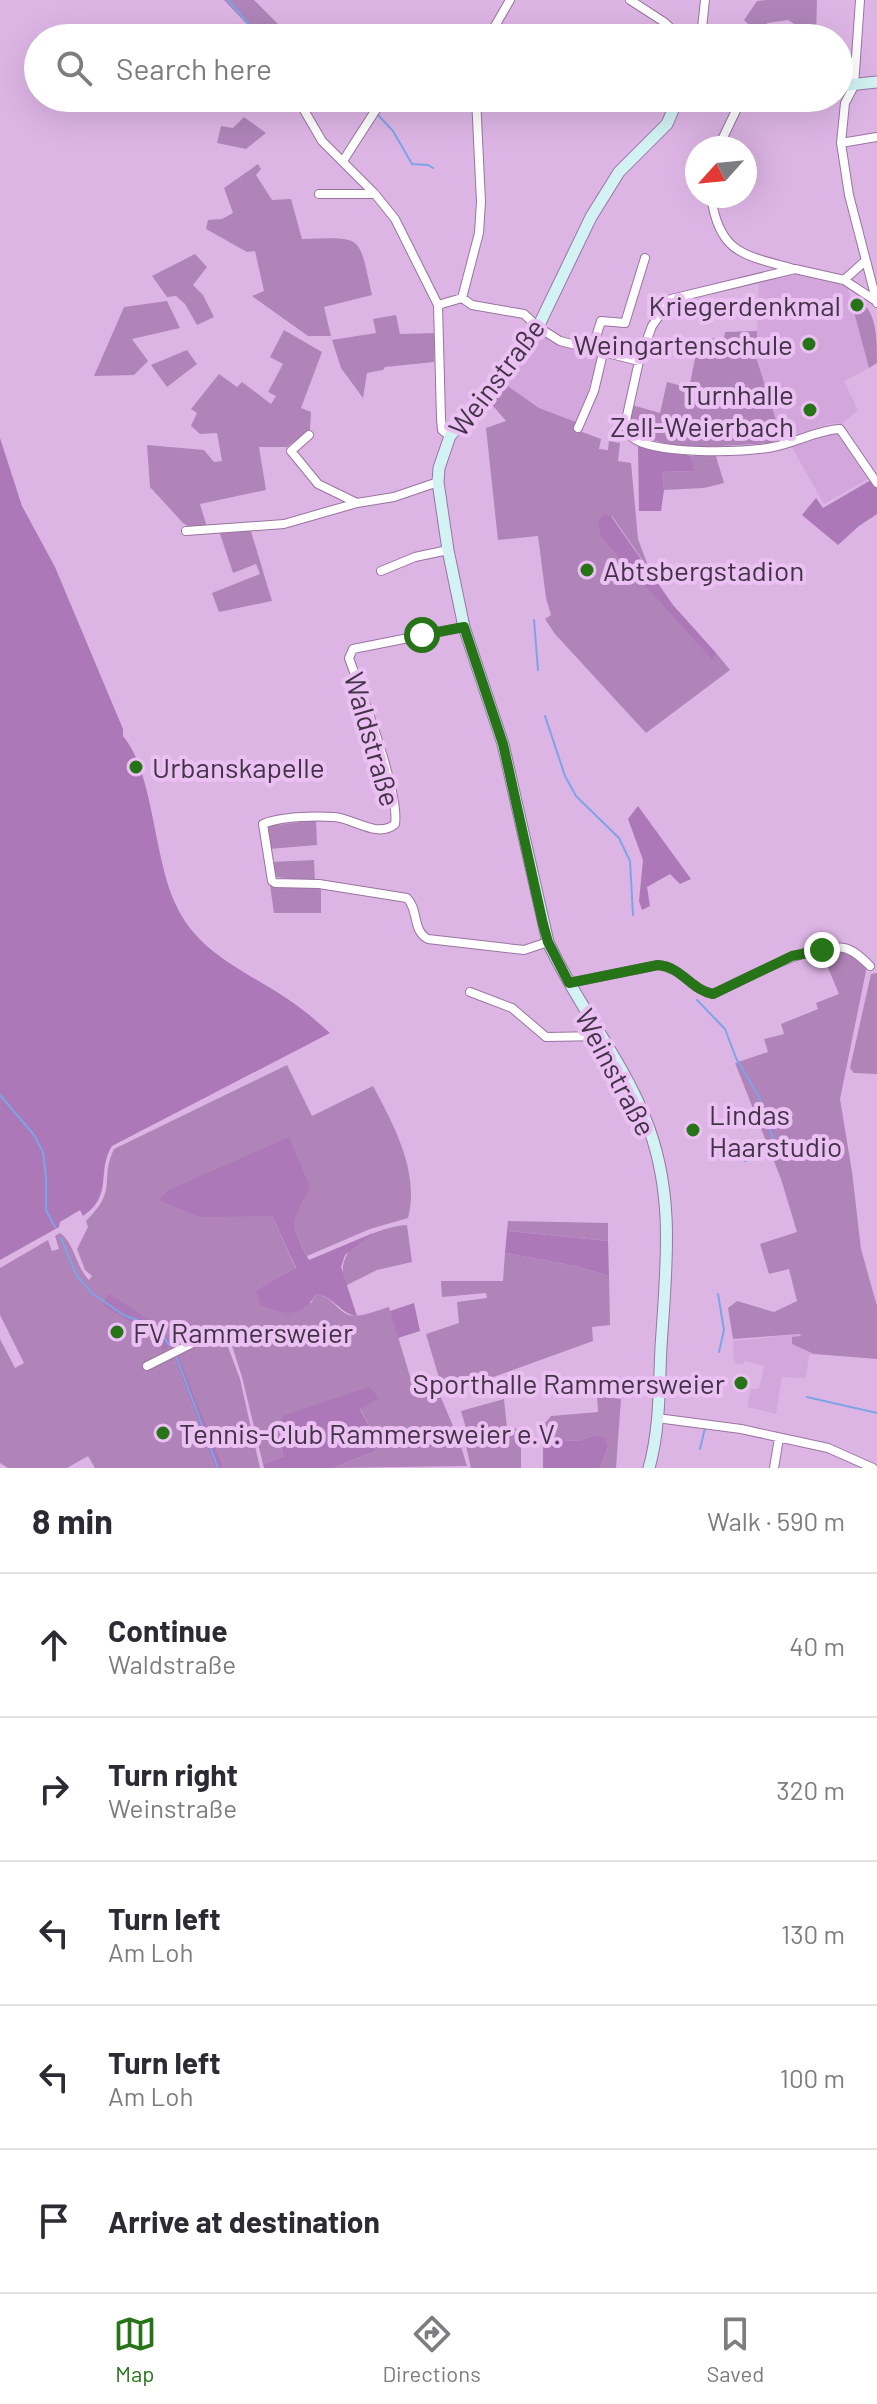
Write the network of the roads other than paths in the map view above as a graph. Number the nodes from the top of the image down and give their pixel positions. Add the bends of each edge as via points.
1 (510, 0) edge
2 (630, 0) edge
3 (705, 0) edge
4 (860, 0) edge
5 (496, 24) edge
6 (666, 24) edge
7 (702, 24) edge
8 (877, 82) edge
9 (854, 86) joint
10 (305, 112) edge
11 (374, 112) edge
12 (477, 112) edge
13 (672, 112) edge
14 (735, 112) edge
15 (844, 112) edge
16 (724, 136) edge
17 (877, 137) edge
18 (841, 143) junction
19 (343, 161) junction
20 (319, 194) dead end
21 (375, 194) junction
22 (713, 208) edge
23 (645, 258) dead end
24 (757, 259) junction
25 (864, 262) junction
26 (795, 269) junction
27 (758, 278) junction
28 (844, 280) junction
29 (462, 298) junction
30 (876, 302) edge
31 (438, 305) junction
32 (538, 327) junction
33 (592, 350) junction
34 (603, 353) junction
35 (639, 361) junction
36 (578, 428) dead end
37 (309, 435) dead end
38 (450, 436) junction
39 (438, 482) junction
40 (877, 483) edge
41 (357, 503) junction
42 (186, 531) dead end
43 (448, 550) junction
44 (381, 571) dead end
45 (464, 627) junction
46 (548, 942) junction
47 (870, 966) dead end
48 (569, 983) junction
49 (470, 992) dead end
50 (601, 1036) junction
51 (191, 1344) dead end
52 (147, 1366) dead end
53 (657, 1418) junction
54 (779, 1438) junction
55 (649, 1468) edge
56 (774, 1468) edge
57 (873, 1468) edge

1 - 5 street
2 - 6 street
3 - 7 street
4 - 9 street
8 - 9 street
10 - 19 street via 322,141
11 - 19 street
12 - 29 street via 479,233
13 - 32 street, Weinstraße via 667,124 619,172
14 - 16 street
15 - 18 street
17 - 18 street
18 - 25 street
19 - 21 street
20 - 21 street
21 - 31 street via 395,219
22 - 24 street via 723,238
23 - 33 street via 625,323 601,321
24 - 26 street
24 - 27 street
25 - 28 street
25 - 30 street
26 - 27 street
26 - 28 street
27 - 35 street via 671,299 652,326
28 - 30 street
29 - 31 street
29 - 32 street via 472,305 524,314
31 - 38 street via 442,430
32 - 33 street via 560,341
32 - 38 street, Weinstraße
33 - 34 street
34 - 35 street
34 - 36 street
35 - 40 street via 626,420 626,430 635,440 699,452 771,448 840,429
37 - 41 street via 291,451 318,484
38 - 39 street, Weinstraße
39 - 41 street
39 - 43 street, Weinstraße
41 - 42 street via 284,524
43 - 44 street
43 - 45 street, Weinstraße
45 - 46 street, Weinstraße via 503,744
45 - 46 street, Waldstraße via 353,649 349,658 389,784 395,824 380,830 337,817 263,824 272,881 407,898 418,929 428,939 524,950
46 - 48 street, Weinstraße
47 - 48 street via 843,947 792,956 713,994 701,992 670,966 658,965
48 - 50 street, Weinstraße
49 - 50 street via 512,1008 546,1037
50 - 53 street, Weinstraße via 646,1119 666,1197
51 - 52 street
53 - 54 street
53 - 55 street, Weinstraße
54 - 56 street
54 - 57 street via 828,1448

